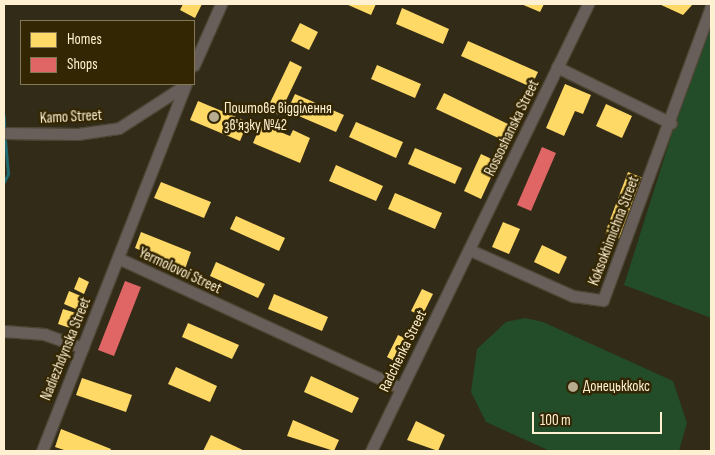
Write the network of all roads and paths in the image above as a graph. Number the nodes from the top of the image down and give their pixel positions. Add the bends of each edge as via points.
1 (221, 4) edge
2 (588, 4) edge
3 (711, 6) edge
4 (195, 63) edge
5 (557, 67) junction
6 (184, 85) edge
7 (185, 85) edge
8 (671, 123) junction
9 (4, 133) edge
10 (470, 250) junction
11 (118, 258) junction
12 (462, 264) joint
13 (4, 330) edge
14 (83, 348) junction
15 (401, 388) junction
16 (42, 451) edge
17 (371, 451) edge

1 - 4 street
2 - 5 street, Rossoshanska Street
3 - 8 street, Koksokhimichna Street
5 - 8 street
5 - 10 street, Rossoshanska Street
6 - 9 street, Kamo Street via 119,128 78,134
7 - 11 street, Yermolovoi Street
8 - 10 street, Koksokhimichna Street via 603,300 573,296
10 - 12 street, Rossoshanska Street
11 - 14 street, Nadiezhdynska Street
11 - 15 street, Yermolovoi Street
12 - 15 street, Radchenka Street
13 - 14 street via 44,334
14 - 16 street, Nadiezhdynska Street
15 - 17 street, Radchenka Street

